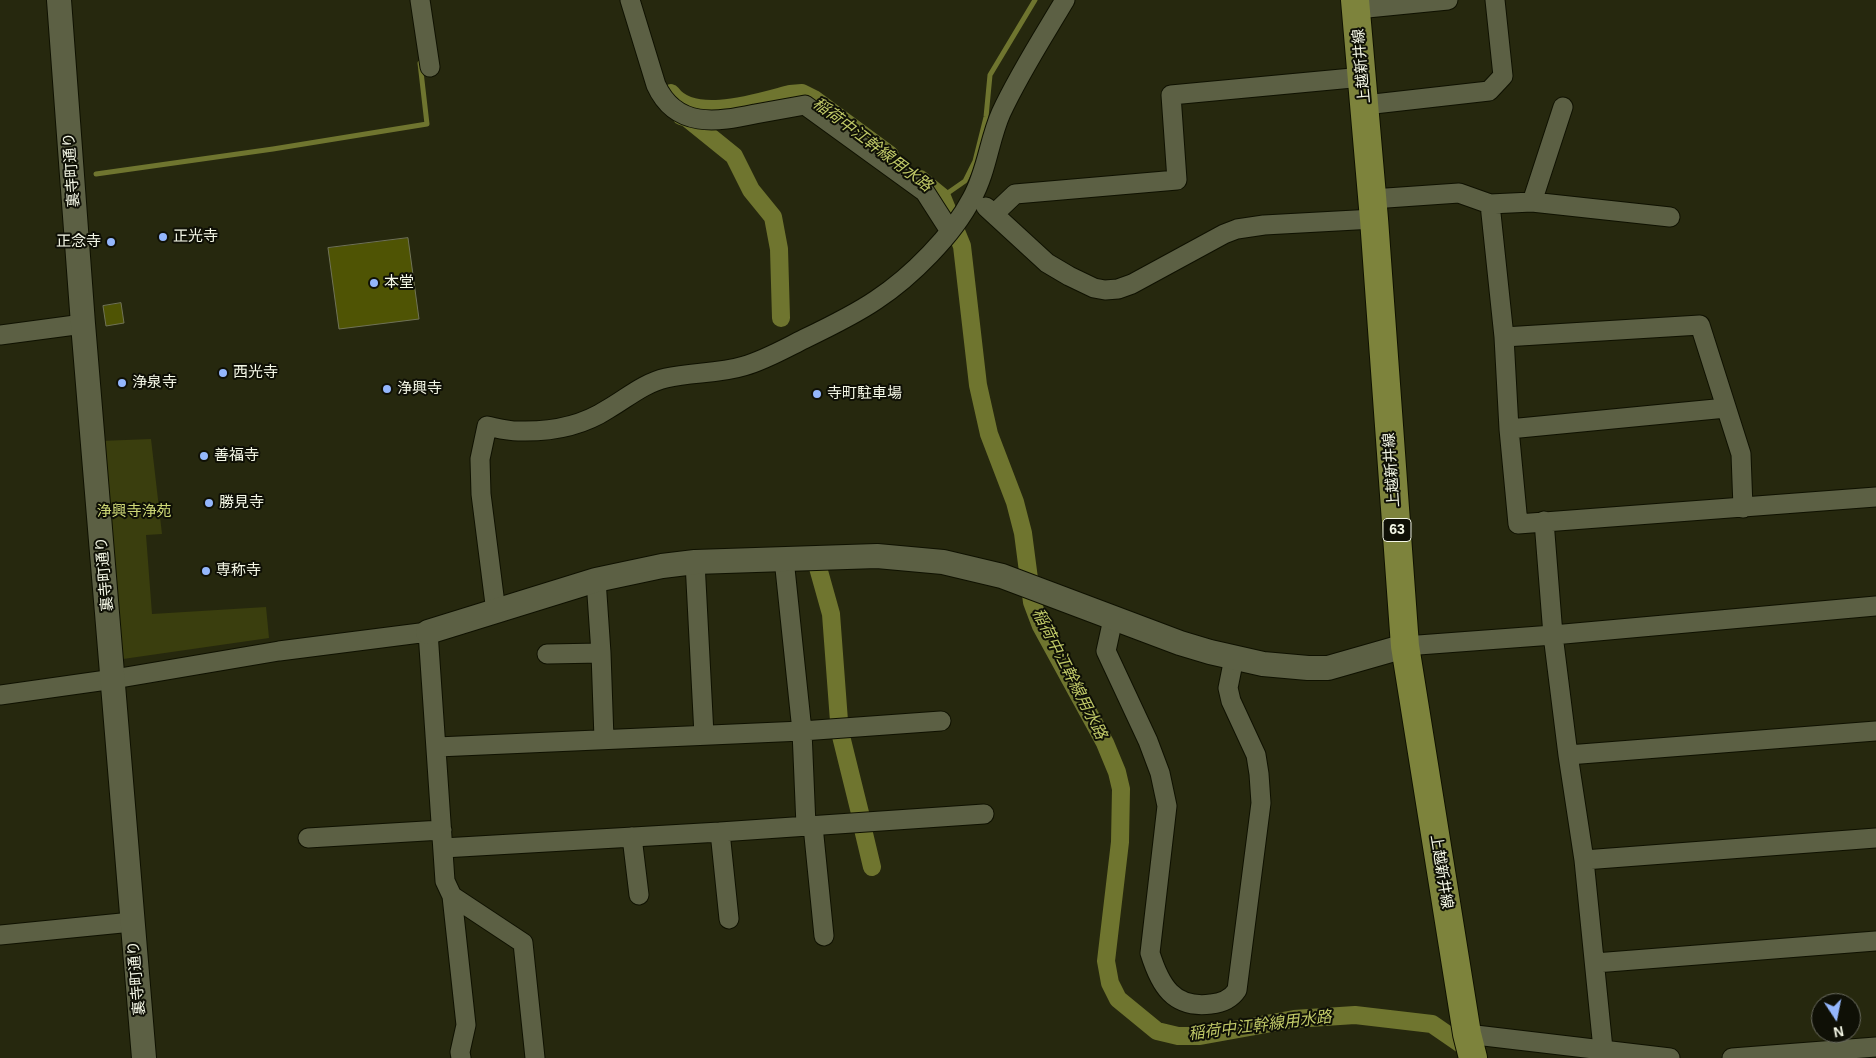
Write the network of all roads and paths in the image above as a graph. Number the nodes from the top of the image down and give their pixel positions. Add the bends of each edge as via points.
1 (59, 0) edge
2 (420, 0) edge
3 (630, 0) edge
4 (1065, 0) edge
5 (1448, 0) edge
6 (1496, 0) edge
7 (1356, 4) edge
8 (430, 67) dead end
9 (1363, 77) junction
10 (1365, 105) junction
11 (1563, 108) dead end
12 (972, 198) junction
13 (1532, 202) junction
14 (1490, 204) junction
15 (1373, 209) junction
16 (994, 214) junction
17 (1670, 216) dead end
18 (950, 231) junction
19 (83, 324) junction
20 (0, 334) edge
21 (1504, 337) junction
22 (1726, 408) junction
23 (1509, 429) junction
24 (1876, 497) edge
25 (1743, 508) junction
26 (1544, 521) junction
27 (784, 560) junction
28 (695, 562) junction
29 (596, 580) junction
30 (1876, 606) edge
31 (496, 612) junction
32 (1113, 618) junction
33 (428, 632) junction
34 (1553, 635) junction
35 (1405, 646) junction
36 (601, 653) junction
37 (547, 654) dead end
38 (1234, 658) junction
39 (114, 679) junction
40 (0, 695) edge
41 (941, 721) dead end
42 (802, 731) junction
43 (1876, 731) edge
44 (704, 735) junction
45 (604, 739) junction
46 (437, 747) junction
47 (1568, 756) junction
48 (984, 814) dead end
49 (809, 826) junction
50 (720, 832) junction
51 (632, 837) junction
52 (308, 838) dead end
53 (1876, 838) edge
54 (443, 839) junction
55 (1584, 860) junction
56 (639, 895) dead end
57 (452, 896) junction
58 (729, 919) dead end
59 (132, 922) junction
60 (0, 935) edge
61 (824, 936) dead end
62 (1876, 941) edge
63 (1595, 963) junction
64 (1470, 1046) edge
65 (1603, 1049) junction
66 (1866, 1051) edge
67 (1581, 1053) edge
68 (144, 1058) edge
69 (461, 1058) edge
70 (535, 1058) edge
71 (1670, 1058) edge
72 (1732, 1058) edge

1 - 19 street, 裏寺町通り
2 - 8 street
3 - 18 street via 656,85 660,94 679,111 706,121 805,105 925,192
4 - 12 street via 1001,114
5 - 7 street
6 - 10 street via 1503,76 1489,91
7 - 9 main road, 上越新井線 / 63
9 - 10 main road, 上越新井線 / 63
9 - 16 street via 1171,95 1177,180 1015,194
10 - 15 main road, 上越新井線 / 63
11 - 13 street
12 - 16 street
12 - 18 street
13 - 14 street
13 - 17 street
14 - 15 street via 1459,193
14 - 21 street
15 - 16 street via 1237,229 1132,284 1105,290 1094,288 1047,263
15 - 35 main road, 上越新井線 / 63
18 - 31 street via 898,283 876,300 762,360 721,372 666,378 644,386 587,420 564,428 517,432 487,426 480,458
19 - 20 street
19 - 39 street, 裏寺町通り
21 - 22 street via 1700,325
21 - 23 street
22 - 23 street
22 - 25 street via 1741,454
23 - 26 street via 1518,524
24 - 25 street
25 - 26 street
26 - 34 street
27 - 28 street
27 - 32 street via 877,556 943,562 1002,576
27 - 42 street
28 - 29 street
28 - 44 street
29 - 31 street
29 - 36 street
30 - 34 street
31 - 33 street
32 - 38 street via 1180,643
32 - 38 street via 1106,651 1148,741 1167,806 1150,953 1154,968 1172,996 1186,1003 1202,1005 1226,1001 1237,990 1261,803 1256,755 1228,688
33 - 39 street via 279,651
33 - 46 street
34 - 35 street
34 - 47 street
35 - 38 street via 1328,668 1277,666
35 - 64 main road, 上越新井線 / 63
36 - 37 street
36 - 45 street
39 - 40 street
39 - 59 street, 裏寺町通り
41 - 42 street
42 - 44 street
42 - 49 street
43 - 47 street
44 - 45 street
45 - 46 street
46 - 54 street
47 - 55 street
48 - 49 street
49 - 50 street
49 - 61 street
50 - 51 street
50 - 58 street
51 - 54 street
51 - 56 street
52 - 54 street
53 - 55 street
54 - 57 street via 446,881
55 - 63 street
57 - 69 street via 466,1025
57 - 70 street via 523,943
59 - 60 street
59 - 68 street, 裏寺町通り
62 - 63 street
63 - 65 street
64 - 67 street
65 - 67 street
65 - 71 street
66 - 72 street

